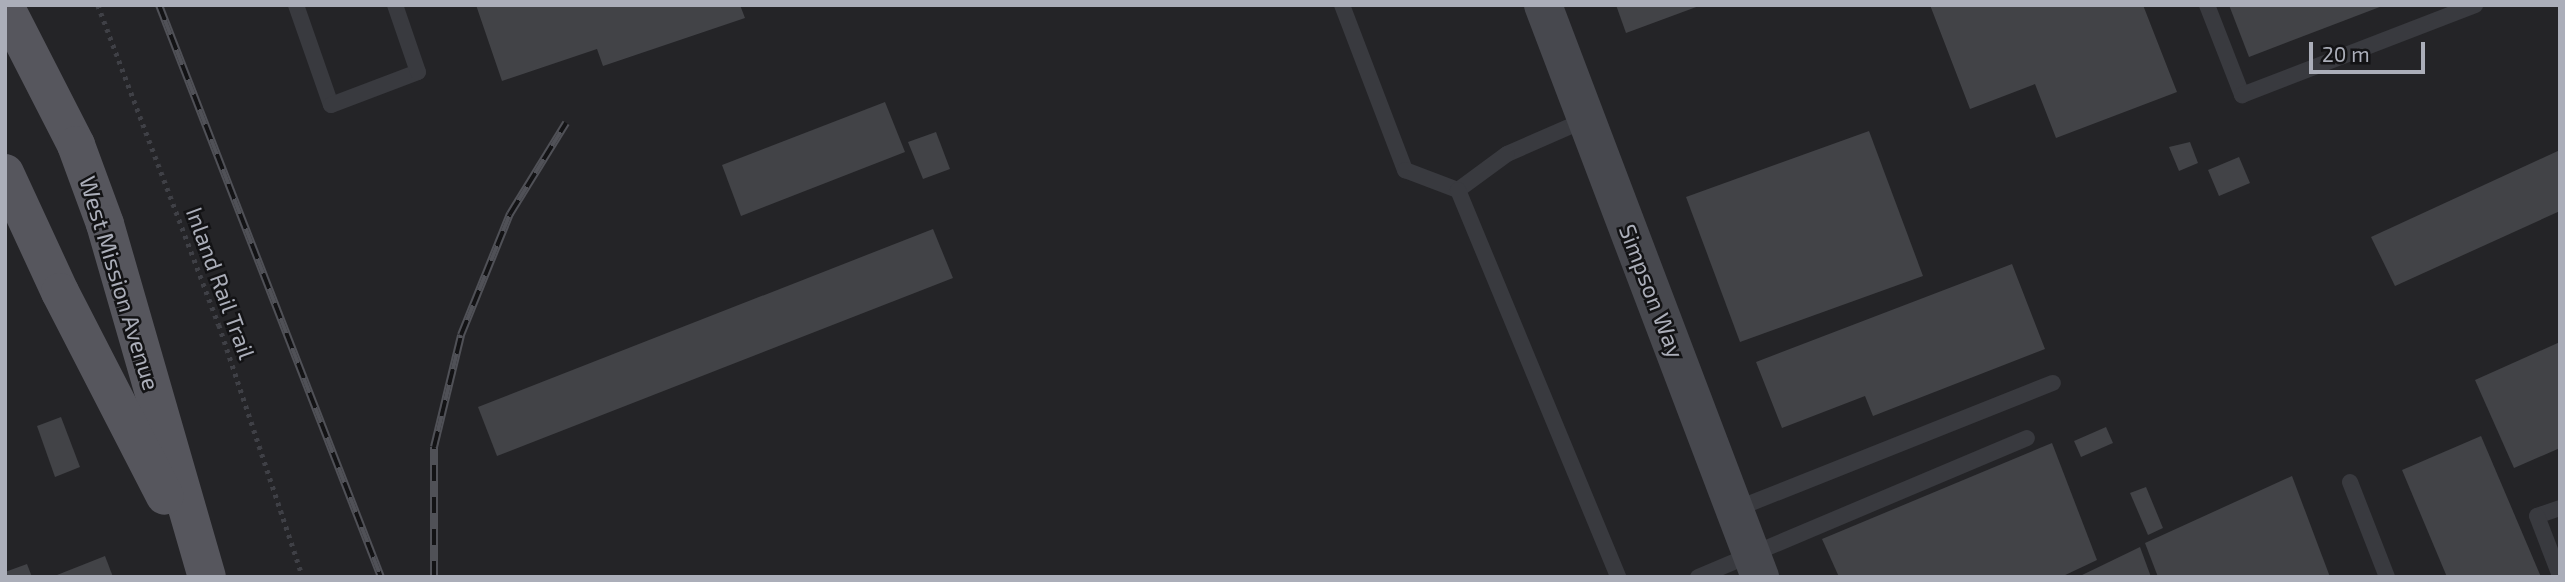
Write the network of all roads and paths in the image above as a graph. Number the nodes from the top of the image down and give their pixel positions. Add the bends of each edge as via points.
1 (98, 5) edge
2 (296, 5) edge
3 (395, 5) edge
4 (1342, 5) edge
5 (1544, 5) edge
6 (2207, 5) edge
7 (2475, 5) edge
8 (5, 6) edge
9 (1587, 119) junction
10 (5, 173) edge
11 (1458, 190) junction
12 (2053, 383) dead end
13 (2027, 438) dead end
14 (2350, 482) dead end
15 (2560, 508) edge
16 (1736, 509) junction
17 (1755, 565) edge
18 (206, 574) edge
19 (2560, 576) edge
20 (303, 577) edge
21 (1618, 577) edge
22 (1698, 577) edge
23 (2387, 577) edge

1 - 20 path, Inland Rail Trail via 219,325
2 - 3 lane via 331,105 418,72
4 - 11 lane via 1405,170
5 - 9 street, Simpson Way
6 - 7 lane via 2242,95
8 - 18 main road, West Mission Avenue via 76,145 105,224
9 - 11 lane via 1507,154
9 - 16 street, Simpson Way
10 - 18 main road, West Mission Avenue
11 - 21 lane
12 - 16 lane
13 - 17 lane
14 - 23 lane
15 - 19 lane via 2538,516
16 - 17 street, Simpson Way
17 - 22 lane

